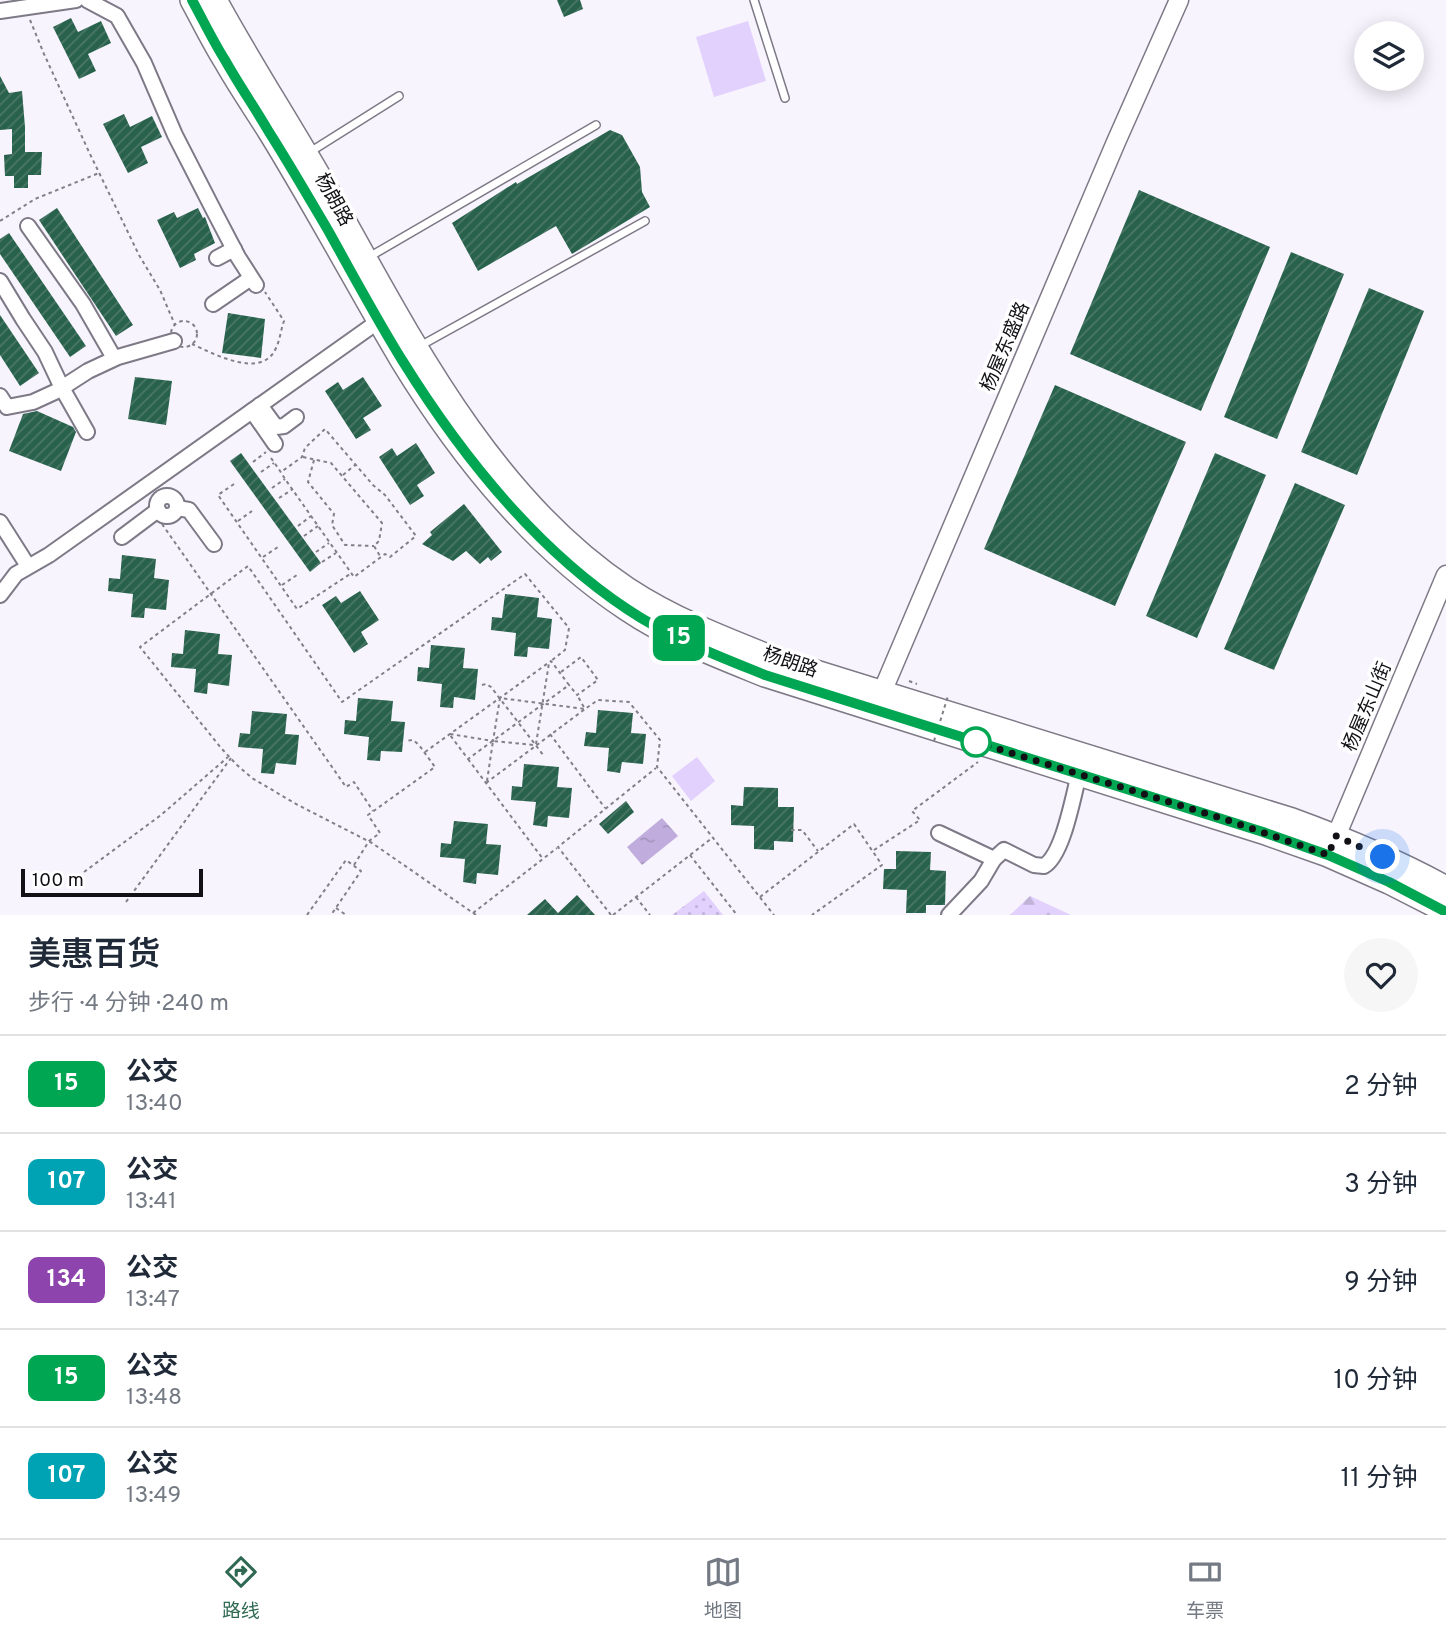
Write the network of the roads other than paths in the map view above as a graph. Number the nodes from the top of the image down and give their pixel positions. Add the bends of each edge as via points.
1 (76, 0) edge
2 (87, 0) edge
3 (192, 0) edge
4 (215, 0) edge
5 (754, 0) edge
6 (1179, 0) edge
7 (0, 10) edge
8 (399, 96) dead end
9 (785, 98) dead end
10 (596, 125) dead end
11 (306, 154) junction
12 (645, 221) dead end
13 (28, 226) dead end
14 (234, 249) junction
15 (217, 258) dead end
16 (365, 259) junction
17 (0, 281) edge
18 (213, 304) dead end
19 (387, 315) junction
20 (174, 341) dead end
21 (416, 348) junction
22 (114, 358) junction
23 (62, 388) junction
24 (2, 405) edge
25 (256, 408) junction
26 (296, 417) dead end
27 (87, 432) dead end
28 (275, 444) dead end
29 (150, 483) junction
30 (160, 507) junction
31 (0, 522) edge
32 (122, 537) dead end
33 (214, 544) dead end
34 (28, 566) junction
35 (1446, 575) edge
36 (0, 595) edge
37 (878, 701) junction
38 (1079, 774) junction
39 (939, 833) dead end
40 (1332, 846) junction
41 (994, 859) junction
42 (1446, 888) edge
43 (1446, 912) edge
44 (949, 915) edge

1 - 7 street
2 - 14 street via 117,16
3 - 19 main road, 杨朗路 via 292,169
4 - 11 main road, 杨朗路
5 - 9 lane
6 - 37 street, 杨屋东盛路
8 - 11 lane
10 - 16 lane
11 - 16 main road, 杨朗路
12 - 21 lane
13 - 22 street via 83,304
14 - 15 street
14 - 18 street via 253,282
16 - 19 main road, 杨朗路
17 - 23 street
19 - 21 main road, 杨朗路
19 - 25 street
19 - 37 main road, 杨朗路 via 403,362 461,447 535,532 599,589 658,628 765,675
20 - 22 street
21 - 37 main road, 杨朗路 via 478,440 529,503 583,555 661,610
22 - 23 street
23 - 24 street via 33,402
23 - 27 street
25 - 26 street via 276,428
25 - 28 street
25 - 29 street
29 - 30 street
29 - 34 street
30 - 32 street
30 - 33 street via 170,516 177,508 189,510
31 - 34 street
34 - 36 street
35 - 40 street, 杨屋东山街
37 - 38 main road, 杨朗路 via 983,744
37 - 40 main road, 杨朗路 via 1229,799
38 - 40 main road, 杨朗路 via 1239,824
38 - 41 street via 1051,862 1034,865 1004,850
39 - 41 street
40 - 42 main road, 杨朗路 via 1383,857
40 - 43 main road, 杨朗路
41 - 44 street via 981,881

